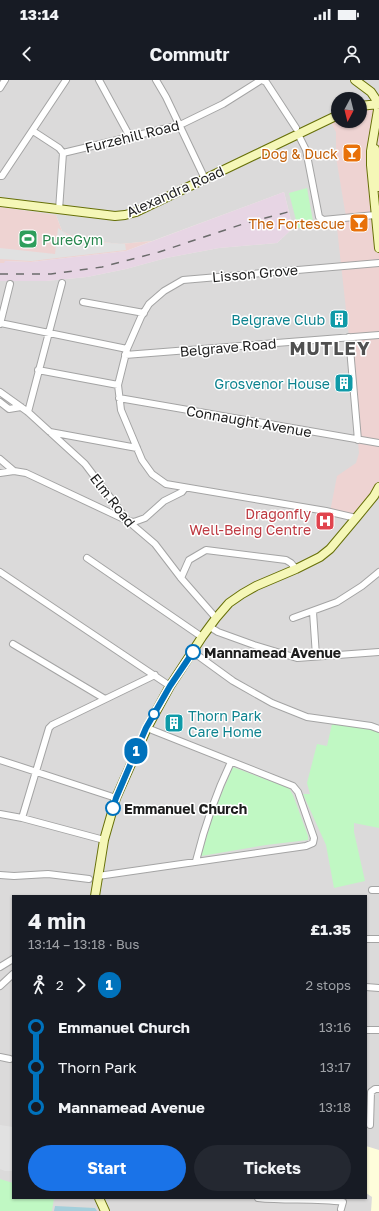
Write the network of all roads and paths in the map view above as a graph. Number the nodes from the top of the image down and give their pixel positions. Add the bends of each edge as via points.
1 (5, 80) edge
2 (66, 80) edge
3 (99, 80) edge
4 (156, 80) edge
5 (262, 80) edge
6 (355, 80) edge
7 (0, 88) edge
8 (379, 104) edge
9 (367, 105) edge
10 (331, 118) edge
11 (180, 124) junction
12 (33, 131) junction
13 (297, 131) junction
14 (130, 137) junction
15 (373, 140) junction
16 (377, 152) edge
17 (63, 153) junction
18 (0, 176) edge
19 (205, 179) junction
20 (379, 187) edge
21 (0, 202) edge
22 (59, 210) junction
23 (375, 214) junction
24 (379, 248) edge
25 (379, 263) edge
26 (62, 283) dead end
27 (10, 284) dead end
28 (83, 302) dead end
29 (144, 313) junction
30 (0, 324) edge
31 (48, 333) junction
32 (379, 335) edge
33 (349, 337) junction
34 (126, 352) junction
35 (38, 370) junction
36 (118, 385) junction
37 (0, 392) edge
38 (119, 398) junction
39 (0, 402) edge
40 (21, 407) junction
41 (28, 412) junction
42 (49, 432) junction
43 (358, 440) junction
44 (379, 443) edge
45 (137, 448) junction
46 (0, 459) edge
47 (14, 471) junction
48 (0, 474) edge
49 (379, 487) edge
50 (185, 488) junction
51 (376, 495) edge
52 (356, 518) junction
53 (128, 522) junction
54 (87, 558) dead end
55 (296, 569) junction
56 (0, 572) edge
57 (379, 572) edge
58 (181, 578) junction
59 (313, 612) junction
60 (216, 618) junction
61 (293, 618) dead end
62 (210, 627) junction
63 (202, 637) junction
64 (13, 644) dead end
65 (193, 652) junction
66 (379, 652) edge
67 (316, 656) junction
68 (156, 675) junction
69 (170, 686) junction
70 (105, 699) junction
71 (146, 728) junction
72 (379, 729) edge
73 (0, 760) edge
74 (231, 762) junction
75 (36, 772) junction
76 (116, 798) junction
77 (0, 814) edge
78 (22, 818) junction
79 (104, 840) junction
80 (196, 861) junction
81 (0, 875) edge
82 (98, 876) junction
83 (89, 879) dead end
84 (372, 890) dead end
85 (379, 890) edge
86 (94, 895) edge
87 (369, 939) edge
88 (379, 939) edge
89 (12, 959) edge
90 (2, 964) edge
91 (12, 975) edge
92 (0, 986) edge
93 (367, 987) edge
94 (379, 988) edge
95 (367, 1030) edge
96 (379, 1030) edge
97 (0, 1057) edge
98 (10, 1059) dead end
99 (379, 1089) edge
100 (370, 1125) dead end
101 (99, 1199) edge
102 (291, 1199) edge
103 (343, 1200) edge
104 (341, 1209) dead end
105 (105, 1211) edge

1 - 7 street
2 - 12 street
3 - 14 street
4 - 11 street
5 - 11 street, Furzehill Road via 212,110
5 - 13 street via 266,82
6 - 8 main road via 371,92
8 - 9 main road
8 - 15 main road
10 - 13 main road, Alexandra Road
11 - 14 street, Furzehill Road
11 - 19 street
12 - 17 street
12 - 18 street
13 - 19 main road, Alexandra Road
13 - 23 street via 306,150 319,217 323,220
14 - 17 street, Furzehill Road
15 - 16 main road
15 - 23 main road via 370,165
16 - 20 main road
17 - 22 street
19 - 22 main road, Alexandra Road via 125,215
21 - 22 main road, Alexandra Road
23 - 24 main road
25 - 29 street, Lisson Grove via 183,280 164,290 149,304
26 - 31 street
27 - 30 street
28 - 29 street
29 - 34 street, Lisson Grove
30 - 31 street, Belgrave Road
31 - 34 street, Belgrave Road
31 - 35 street
32 - 33 street, Belgrave Road
33 - 34 street, Belgrave Road
33 - 43 street
34 - 36 street, Lisson Grove
35 - 36 street
35 - 41 street
36 - 38 street, Lisson Grove
37 - 40 street, Elm Road
38 - 43 street, Connaught Avenue
38 - 45 street, Lisson Grove via 123,416
39 - 40 street via 9,409
40 - 41 street, Elm Road
41 - 42 street, Elm Road
42 - 45 street
42 - 53 street, Elm Road via 85,464
43 - 44 street, Connaught Avenue
45 - 50 street, Lisson Grove via 152,474 166,484
46 - 47 street
47 - 48 street
47 - 53 street via 26,473
49 - 51 main road
50 - 52 street
50 - 53 street via 164,501 145,518
51 - 52 main road
52 - 55 main road via 320,557
53 - 58 street, Elm Road via 155,544
54 - 63 street
55 - 58 street via 286,560 206,550 189,560
55 - 60 main road via 242,594 229,603
56 - 68 street
57 - 59 street via 338,602
58 - 60 street, Elm Road
59 - 61 street
59 - 67 street
60 - 62 main road
62 - 63 main road
62 - 67 street via 254,645 297,658
63 - 65 main road
64 - 70 street
65 - 69 main road
65 - 72 street via 233,681 272,703 307,717
66 - 67 street
68 - 69 street
68 - 70 street
69 - 71 main road
70 - 75 street via 49,728
71 - 74 street
71 - 76 main road
73 - 75 street
74 - 80 street via 204,827
74 - 80 street via 297,789 314,838 313,843
75 - 76 street
75 - 78 street
76 - 79 main road
77 - 78 street
78 - 79 street
79 - 82 main road
80 - 82 street
81 - 83 street via 48,874
82 - 86 main road
84 - 85 street
87 - 88 street
89 - 90 street
91 - 92 street
93 - 94 street
95 - 96 street
97 - 98 street
99 - 100 street via 371,1092
101 - 105 main road
102 - 103 street
103 - 104 street

